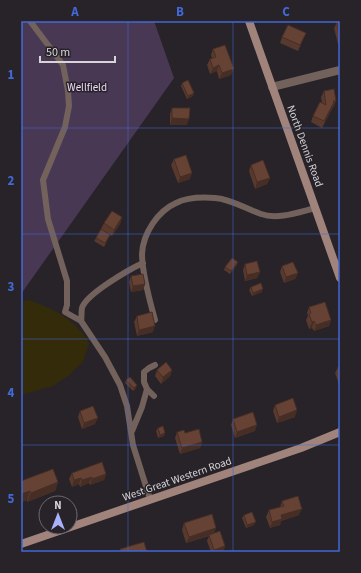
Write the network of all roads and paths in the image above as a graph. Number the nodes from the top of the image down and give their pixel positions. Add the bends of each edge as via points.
1 (30, 21) edge
2 (249, 21) edge
3 (340, 70) edge
4 (272, 87) junction
5 (315, 208) junction
6 (143, 262) junction
7 (340, 278) edge
8 (155, 320) edge
9 (82, 321) junction
10 (155, 365) dead end
11 (147, 389) junction
12 (154, 396) dead end
13 (132, 431) junction
14 (340, 432) edge
15 (150, 500) junction
16 (21, 544) edge

1 - 9 lane via 57,56 66,75 69,106 65,127 43,180 48,220 67,282 65,312
2 - 4 street, North Dennis Road
3 - 4 street
4 - 5 street, North Dennis Road
5 - 6 lane via 274,216 262,215 217,198 197,197 176,203 159,215 148,232 142,253
5 - 7 street, North Dennis Road
6 - 8 lane
6 - 9 lane via 116,278 86,301 82,309
9 - 13 lane via 120,386
10 - 11 lane via 144,372
11 - 12 lane
11 - 13 lane
13 - 15 lane via 133,445
14 - 15 street, West Great Western Road
15 - 16 street, West Great Western Road

